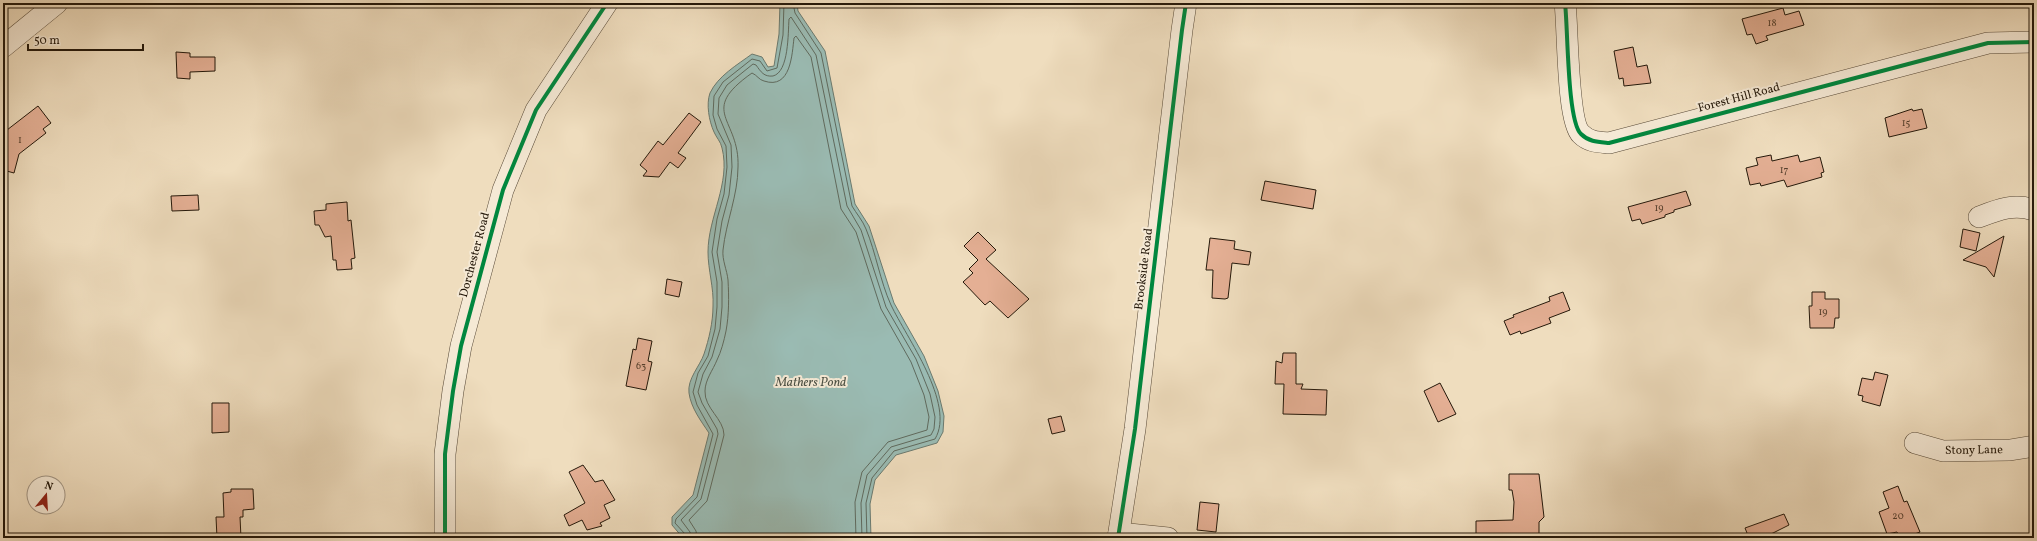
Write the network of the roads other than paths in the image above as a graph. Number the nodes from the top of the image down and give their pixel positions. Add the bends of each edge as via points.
1 (57, 3) edge
2 (607, 3) edge
3 (1186, 3) edge
4 (1566, 3) edge
5 (2034, 42) edge
6 (3, 47) edge
7 (2034, 210) edge
8 (1979, 218) dead end
9 (1915, 443) dead end
10 (2034, 446) edge
11 (1119, 536) edge
12 (445, 538) edge
13 (1168, 538) edge

1 - 6 street
2 - 12 street, Dorchester Road via 536,110 503,190 461,346 454,384 445,454
3 - 11 street, Brookside Road via 1135,429
4 - 5 street, Forest Hill Road via 1571,97 1575,122 1580,133 1591,141 1609,143 1988,43
7 - 8 street via 2027,207 2002,207
9 - 10 street, Stony Lane via 1943,451 2010,450
11 - 13 street

